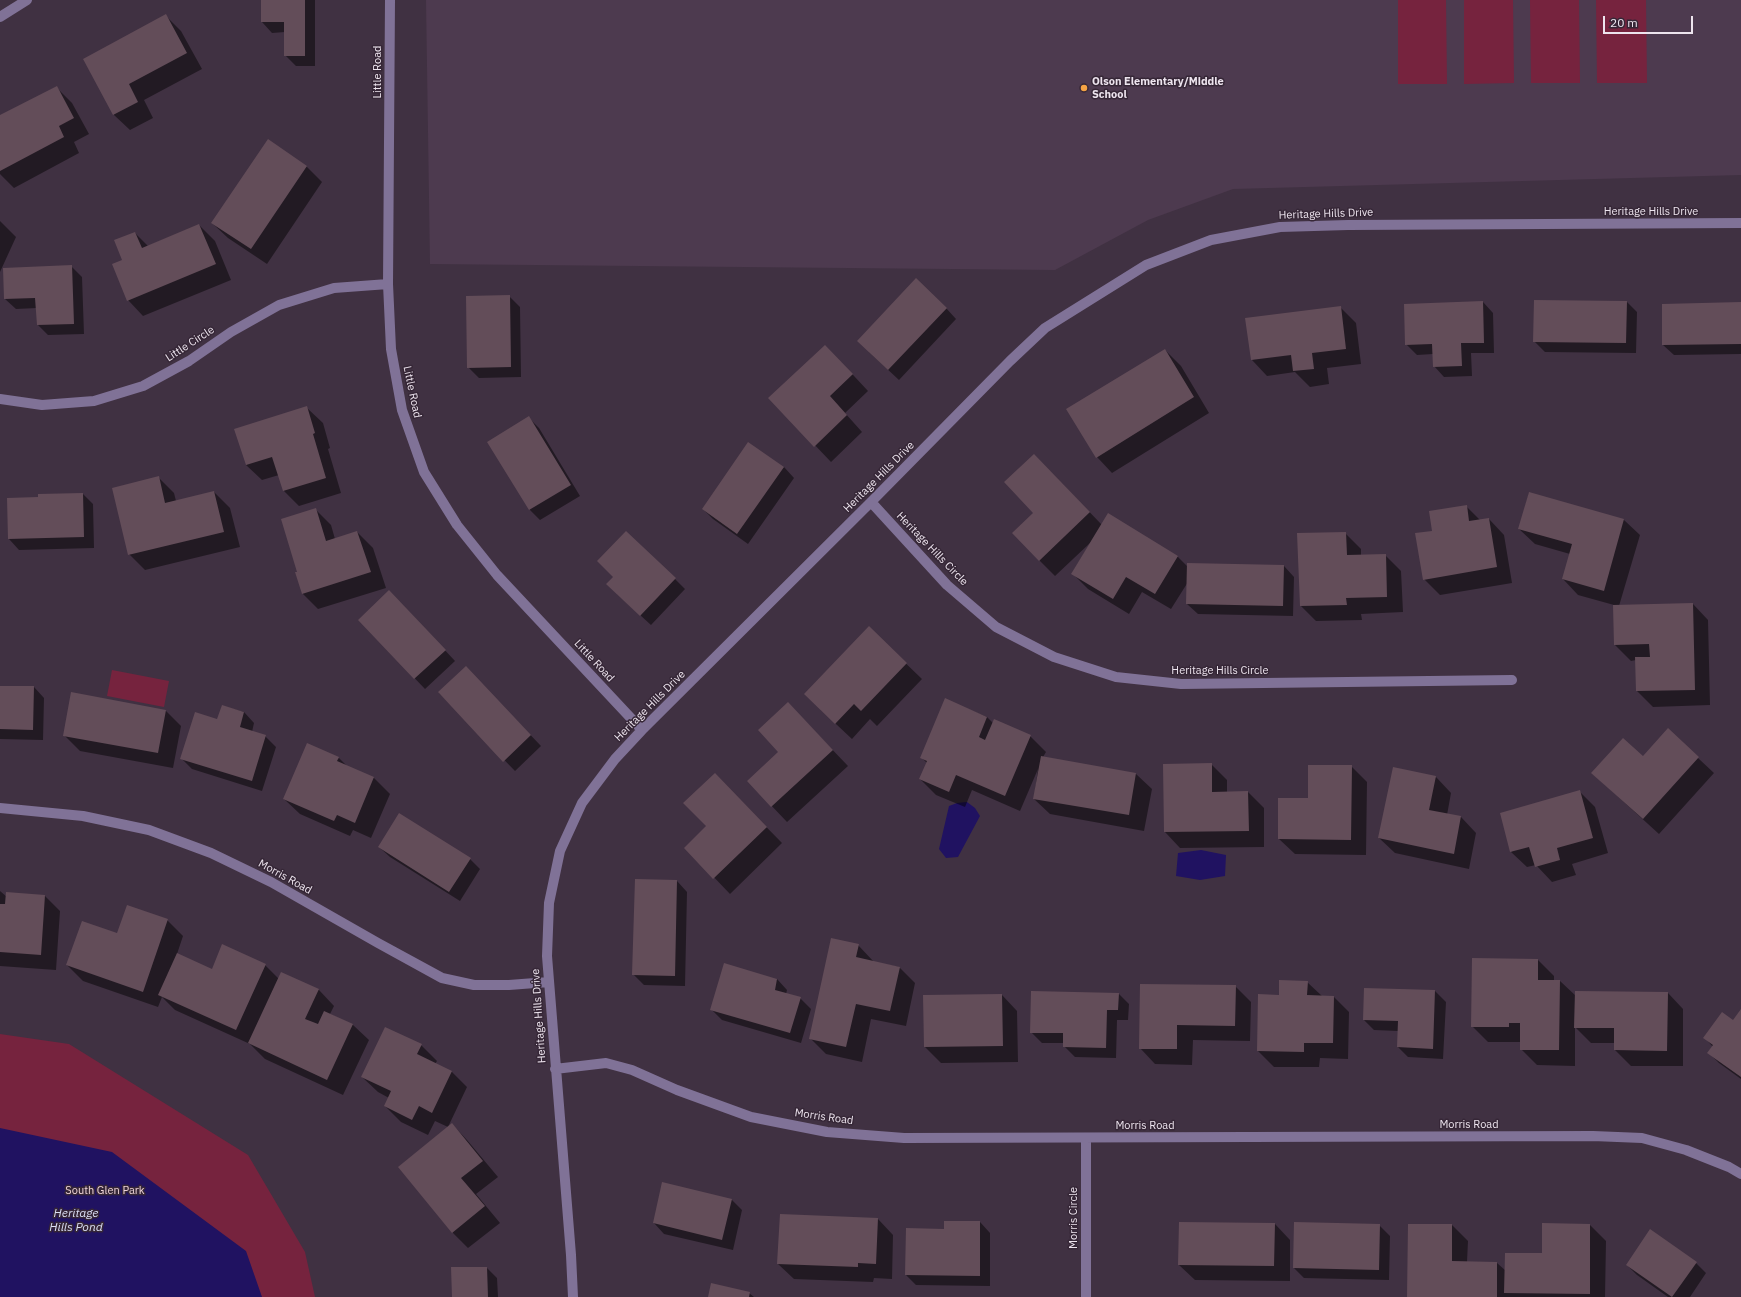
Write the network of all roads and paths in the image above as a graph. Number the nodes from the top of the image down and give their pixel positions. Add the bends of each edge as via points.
1 (27, 0) edge
2 (390, 0) edge
3 (0, 17) edge
4 (1741, 223) edge
5 (388, 284) junction
6 (0, 399) edge
7 (871, 502) junction
8 (1512, 680) dead end
9 (642, 730) junction
10 (0, 808) edge
11 (548, 982) junction
12 (555, 1069) junction
13 (1086, 1138) junction
14 (1741, 1174) edge
15 (573, 1297) edge
16 (1086, 1297) edge

1 - 3 street
2 - 5 street, Little Road
4 - 7 street, Heritage Hills Drive via 1280,227 1212,240 1146,265 1045,328
5 - 6 street, Little Circle via 334,288 279,305 230,332 189,361 143,386 94,401 42,405
5 - 9 street, Little Road via 391,349 402,410 424,472 457,525 497,575
7 - 8 street, Heritage Hills Circle via 947,585 996,627 1054,657 1116,677 1182,684
7 - 9 street, Heritage Hills Drive
9 - 11 street, Heritage Hills Drive via 614,759 582,803 560,851 549,903
10 - 11 street, Morris Road via 83,816 149,830 211,853 271,882 442,978 474,985
11 - 12 street, Heritage Hills Drive
12 - 13 street, Morris Road via 606,1063 632,1070 677,1090 751,1117 827,1132 904,1138
12 - 15 street, Heritage Hills Drive
13 - 14 street, Morris Road via 1642,1138 1686,1150 1730,1167
13 - 16 street, Morris Circle

